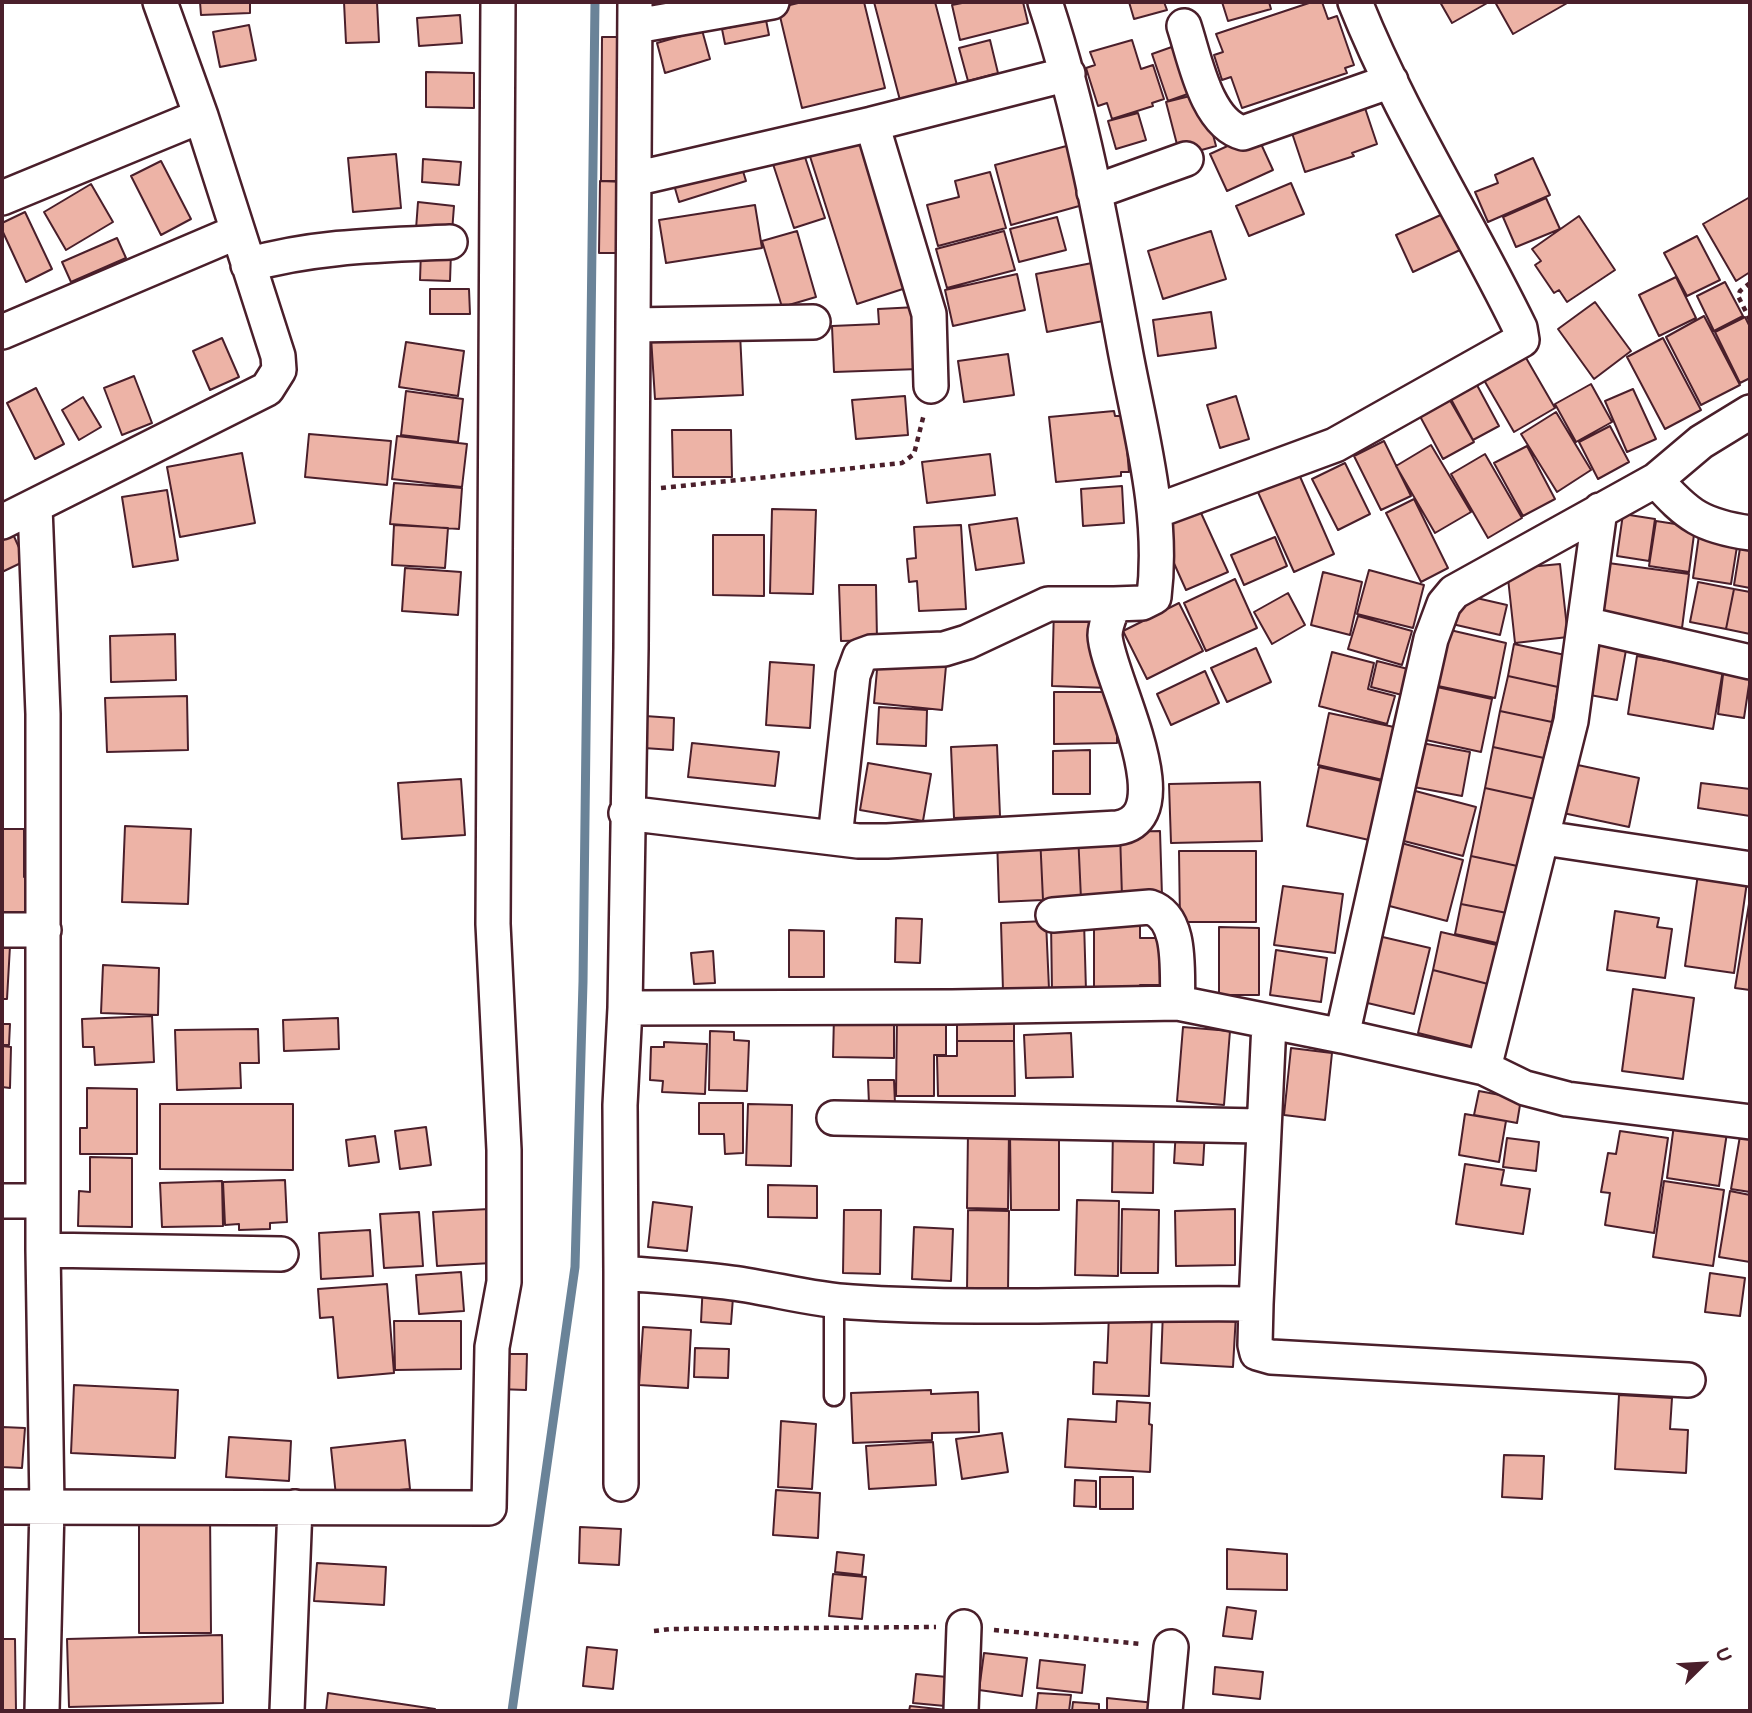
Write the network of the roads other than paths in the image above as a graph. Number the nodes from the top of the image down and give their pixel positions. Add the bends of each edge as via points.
1 (160, 2) edge
2 (498, 2) edge
3 (772, 2) edge
4 (1045, 2) edge
5 (1355, 2) edge
6 (636, 14) edge
7 (1184, 26) dead end
8 (1068, 74) junction
9 (1391, 81) junction
10 (201, 116) junction
11 (872, 124) junction
12 (1186, 159) dead end
13 (634, 179) junction
14 (1094, 192) junction
15 (2, 198) edge
16 (237, 232) junction
17 (450, 242) dead end
18 (248, 265) junction
19 (813, 322) dead end
20 (633, 325) junction
21 (2, 332) edge
22 (931, 386) road end
23 (1750, 412) edge
24 (1656, 480) junction
25 (35, 507) junction
26 (1601, 510) junction
27 (1156, 511) junction
28 (2, 522) edge
29 (1750, 533) edge
30 (1114, 604) junction
31 (1585, 624) junction
32 (1750, 662) edge
33 (626, 813) junction
34 (835, 838) junction
35 (1544, 838) junction
36 (1750, 869) edge
37 (1053, 915) dead end
38 (2, 930) edge
39 (44, 930) junction
40 (1178, 1003) junction
41 (625, 1008) junction
42 (1269, 1023) junction
43 (1342, 1036) junction
44 (1484, 1068) junction
45 (834, 1118) dead end
46 (1750, 1122) edge
47 (1262, 1126) junction
48 (2, 1201) edge
49 (43, 1201) junction
50 (43, 1250) junction
51 (281, 1254) dead end
52 (621, 1273) junction
53 (834, 1301) junction
54 (1256, 1304) junction
55 (1688, 1381) dead end
56 (834, 1396) dead end
57 (621, 1484) dead end
58 (2, 1507) edge
59 (47, 1507) junction
60 (295, 1507) junction
61 (964, 1627) road end
62 (1171, 1647) road end
63 (43, 1711) edge
64 (287, 1711) edge
65 (961, 1711) edge
66 (1165, 1711) edge

1 - 10 street
2 - 60 street via 493,924 504,1150 504,1282 492,1347 489,1508
3 - 6 street
4 - 8 street
5 - 9 street
6 - 13 street
7 - 9 street via 1219,115 1231,130 1243,133
8 - 11 street
8 - 14 street
9 - 27 street via 1485,257 1522,340 1335,445
10 - 15 street
10 - 16 street
11 - 13 street
11 - 22 street via 929,314
12 - 14 street
13 - 20 street
14 - 27 street
16 - 18 street
16 - 21 street
17 - 18 street via 333,249
18 - 25 street via 278,356 279,370 267,389
19 - 20 street
20 - 33 street
23 - 24 street via 1701,442
24 - 26 street
24 - 29 street via 1697,520
25 - 28 street
25 - 39 street via 43,714
26 - 31 street
26 - 43 street via 1454,592 1444,604 1431,639
27 - 30 street via 1154,597 1142,603
30 - 34 street via 1048,604 944,649 860,656 853,675
30 - 34 street via 1105,634 1140,748 1144,803 1133,824 887,841
31 - 32 street
31 - 35 street via 1571,721
33 - 34 street
33 - 41 street
35 - 36 street
35 - 44 street
37 - 40 street via 1158,910 1172,931
38 - 39 street
39 - 49 street
40 - 41 street
40 - 42 street
41 - 52 street via 620,1105
42 - 43 street
42 - 47 street
43 - 44 street
44 - 46 street via 1525,1088 1567,1099
45 - 47 street
47 - 54 street
48 - 49 street
49 - 50 street
50 - 51 street
50 - 59 street
52 - 53 street via 734,1283
52 - 57 street
53 - 54 street via 986,1307
53 - 56 lane
54 - 55 street via 1257,1353 1271,1357
58 - 59 street
59 - 60 street
59 - 63 street
60 - 64 street
61 - 65 street
62 - 66 street

